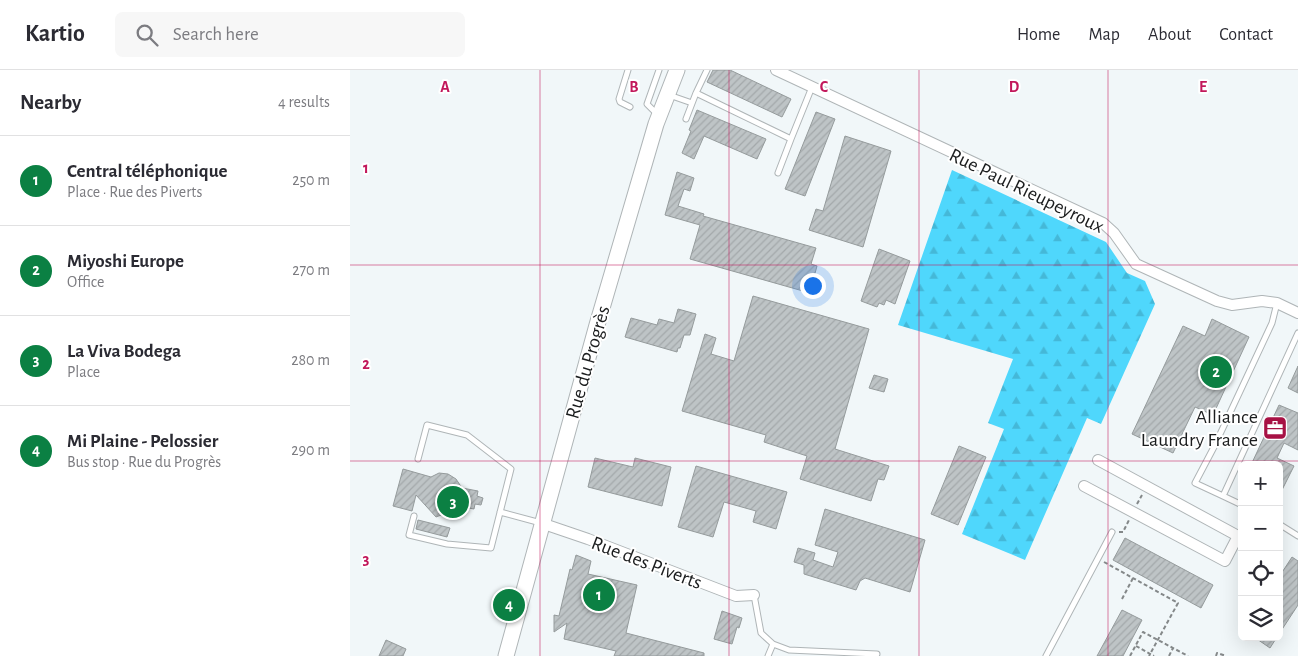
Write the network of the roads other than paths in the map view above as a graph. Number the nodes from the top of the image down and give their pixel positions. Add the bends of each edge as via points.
1 (628, 70) edge
2 (659, 70) edge
3 (677, 70) edge
4 (707, 70) edge
5 (776, 70) edge
6 (812, 87) junction
7 (667, 94) junction
8 (696, 94) junction
9 (692, 104) junction
10 (630, 107) dead end
11 (660, 113) junction
12 (686, 119) dead end
13 (791, 139) junction
14 (778, 173) dead end
15 (1278, 303) junction
16 (1298, 312) edge
17 (1298, 333) edge
18 (418, 459) dead end
19 (1098, 460) dead end
20 (1084, 486) dead end
21 (1223, 496) junction
22 (1238, 503) edge
23 (500, 512) junction
24 (414, 516) dead end
25 (541, 523) junction
26 (1283, 526) edge
27 (1112, 532) dead end
28 (1298, 535) edge
29 (754, 595) joint
30 (773, 644) junction
31 (877, 654) dead end
32 (506, 656) edge
33 (768, 656) edge
34 (1046, 656) edge

1 - 10 lane via 619,99
2 - 11 lane via 647,104
3 - 7 street, Rue du Progrès
4 - 8 lane
5 - 6 street, Rue Paul Rieupeyroux
6 - 13 lane
6 - 15 street, Rue Paul Rieupeyroux via 1102,223 1114,233 1136,264 1217,302 1232,305 1262,301
7 - 9 lane
7 - 11 street, Rue du Progrès
8 - 9 lane
8 - 13 lane
9 - 12 lane
11 - 25 street, Rue du Progrès
13 - 14 lane
15 - 16 street, Rue Paul Rieupeyroux
15 - 21 lane via 1272,323 1195,483
17 - 21 lane
18 - 23 lane via 427,425 467,435 511,469
19 - 20 street via 1238,536 1225,561
21 - 22 lane
23 - 24 lane via 491,548 447,544 409,535
23 - 25 lane
25 - 29 street, Rue des Piverts via 736,596
25 - 32 street, Rue du Progrès
26 - 28 lane
27 - 34 lane
29 - 30 lane via 761,633
30 - 31 lane via 789,650
30 - 33 lane

